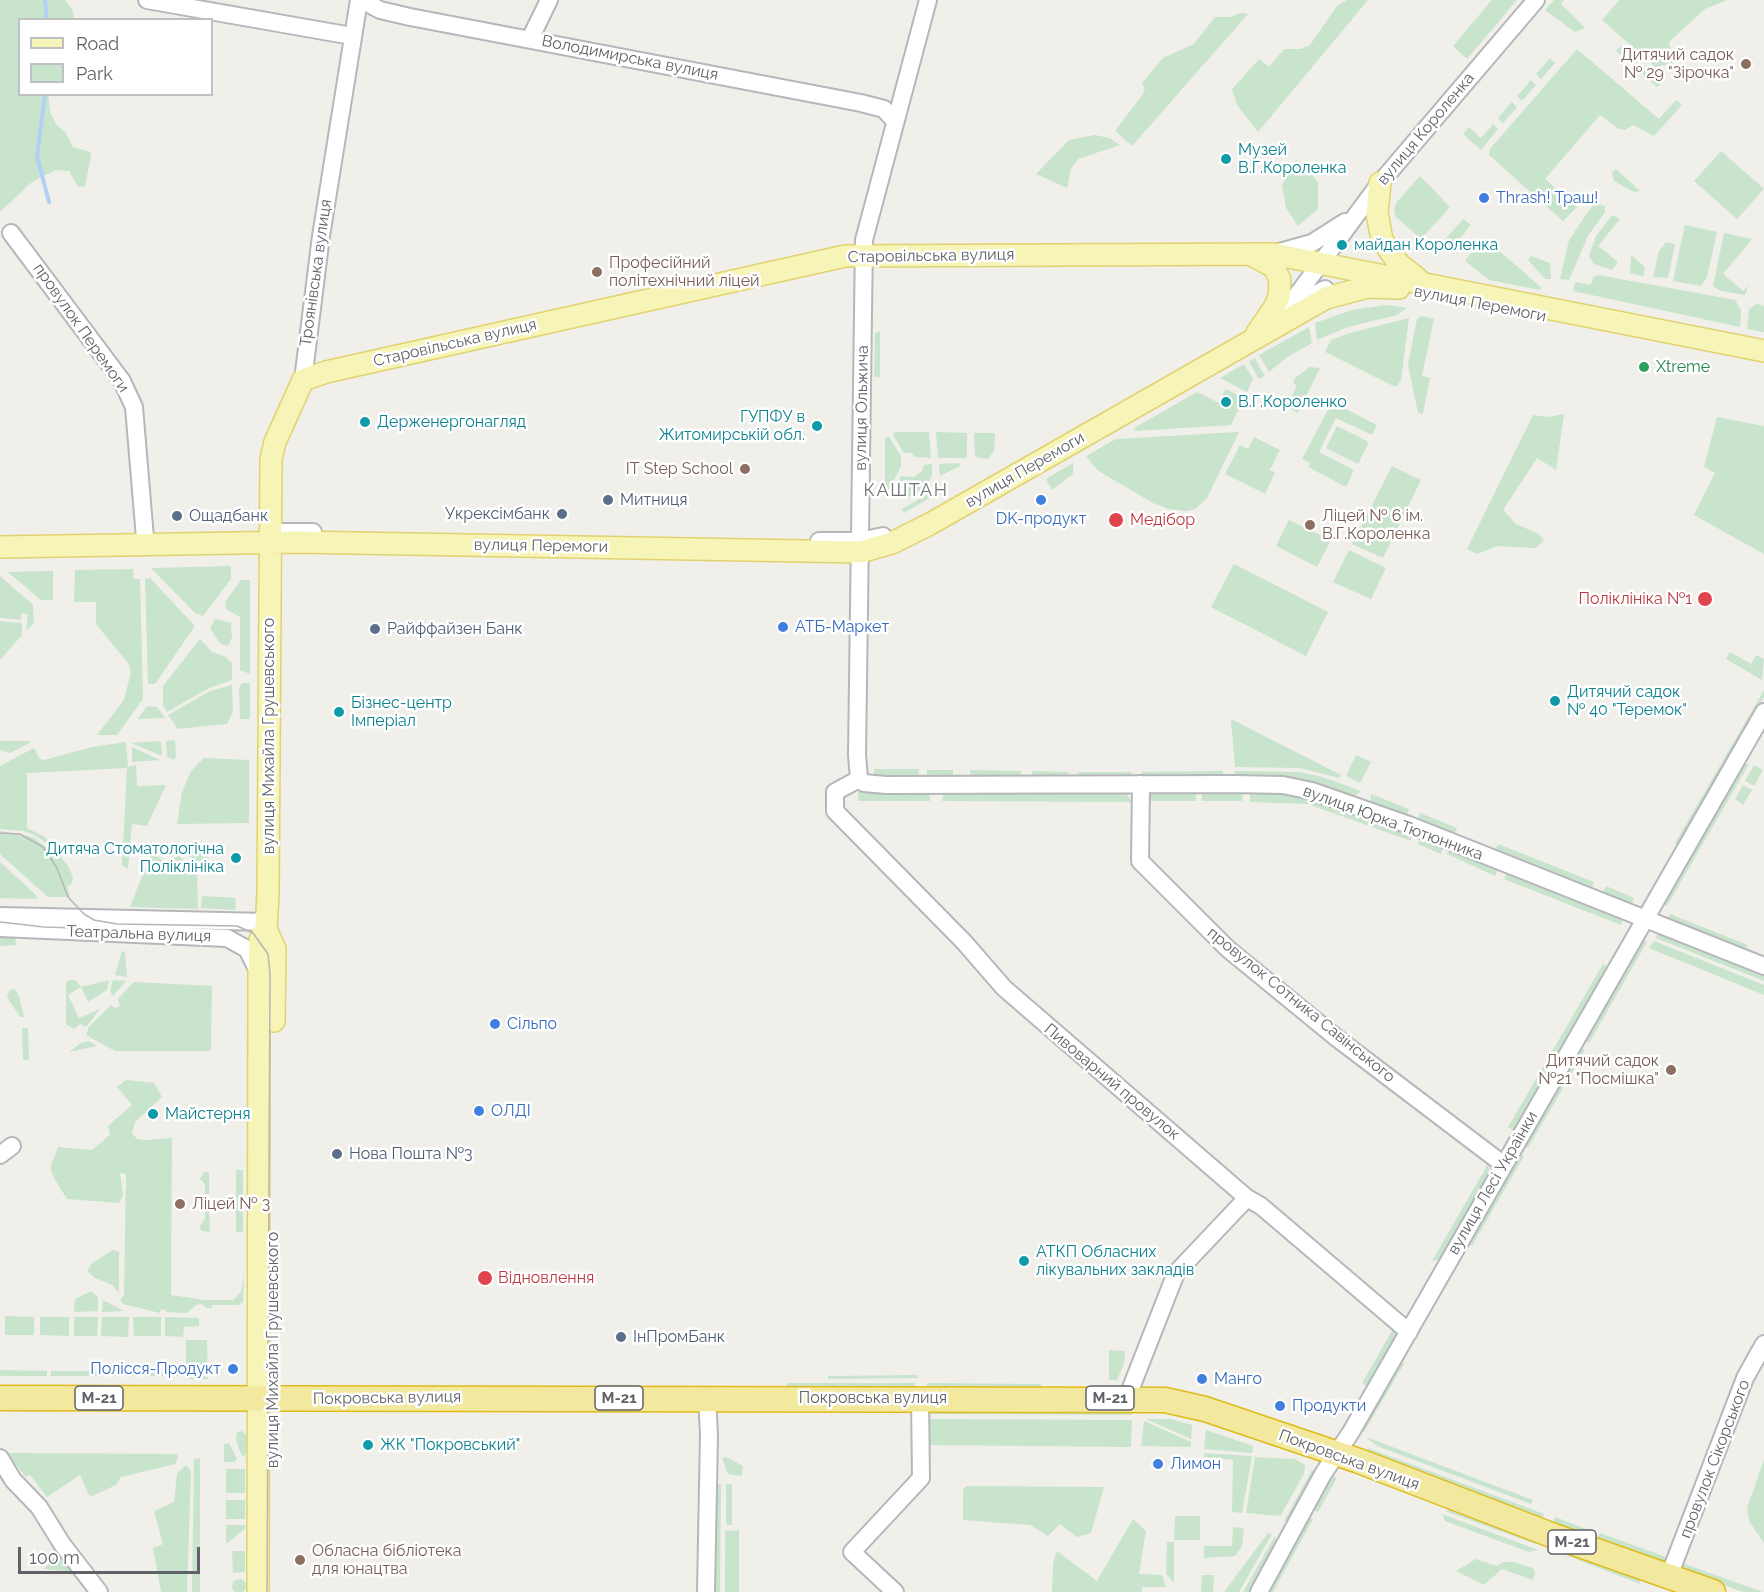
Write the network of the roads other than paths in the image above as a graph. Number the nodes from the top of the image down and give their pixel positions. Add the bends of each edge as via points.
1 (147, 0) edge
2 (361, 0) edge
3 (549, 0) edge
4 (928, 0) edge
5 (1536, 0) edge
6 (352, 36) junction
7 (530, 39) junction
8 (894, 120) junction
9 (1380, 183) junction
10 (1365, 203) junction
11 (11, 233) dead end
12 (1249, 253) junction
13 (1273, 254) junction
14 (864, 256) junction
15 (1322, 261) junction
16 (1405, 279) junction
17 (1426, 284) junction
18 (1288, 307) junction
19 (1267, 320) junction
20 (1251, 340) junction
21 (1764, 351) edge
22 (1764, 360) edge
23 (303, 380) junction
24 (269, 537) junction
25 (145, 538) junction
26 (0, 539) edge
27 (860, 546) junction
28 (0, 547) edge
29 (1764, 712) edge
30 (859, 779) junction
31 (1141, 784) junction
32 (0, 916) edge
33 (1646, 919) junction
34 (267, 926) junction
35 (0, 928) edge
36 (1764, 966) edge
37 (259, 974) junction
38 (1503, 1165) junction
39 (1248, 1198) junction
40 (1409, 1332) junction
41 (1764, 1344) edge
42 (0, 1398) edge
43 (707, 1398) junction
44 (920, 1398) junction
45 (1127, 1398) junction
46 (266, 1399) junction
47 (1336, 1454) junction
48 (0, 1458) edge
49 (1669, 1576) junction
50 (99, 1592) edge
51 (258, 1592) edge
52 (272, 1592) edge
53 (706, 1592) edge
54 (895, 1592) edge
55 (1259, 1592) edge
56 (1713, 1592) edge

1 - 6 street
2 - 6 street, Троянівська вулиця
2 - 7 street, Володимирська вулиця via 380,10
3 - 7 street
4 - 8 street, вулиця Ольжича
5 - 9 street, вулиця Короленка
6 - 23 street, Троянівська вулиця
7 - 8 street, Володимирська вулиця via 861,103 884,109
8 - 14 street, вулиця Ольжича via 865,230
9 - 10 street, вулиця Короленка
9 - 17 main road via 1377,213 1382,240 1399,264
10 - 13 street via 1321,238
10 - 15 street, вулиця Короленка
11 - 25 street, провулок Перемоги via 122,381 134,407
12 - 13 main road, Старовільська вулиця
12 - 14 main road, Старовільська вулиця
12 - 19 main road via 1268,263 1278,274 1279,297
13 - 15 main road, Старовільська вулиця
14 - 23 main road, Старовільська вулиця via 845,256 766,273
14 - 27 street, вулиця Ольжича
15 - 16 main road
15 - 18 street
16 - 17 main road
16 - 18 street, вулиця Перемоги via 1350,282 1316,292
17 - 21 main road, вулиця Перемоги
18 - 19 street, вулиця Перемоги
18 - 20 street
19 - 20 main road
19 - 27 street, вулиця Перемоги via 898,531
20 - 22 main road, вулиця Перемоги via 1326,298 1388,286
20 - 27 main road, вулиця Перемоги via 930,524 892,543
23 - 24 main road, Троянівська вулиця via 275,441 271,459
24 - 25 main road, вулиця Перемоги
24 - 27 main road, вулиця Перемоги
24 - 28 main road, вулиця Перемоги
24 - 34 main road, вулиця Михайла Грушевського
25 - 26 main road, вулиця Перемоги
27 - 30 street, вулиця Ольжича
29 - 33 street, вулиця Лесі Українки
30 - 31 street, вулиця Юрка Тютюнника via 886,785
30 - 39 street, Пивоварний провулок via 835,792 835,810 1004,988
31 - 33 street, вулиця Юрка Тютюнника via 1283,785 1312,791
31 - 38 street, провулок Сотника Савінського via 1140,861 1228,949
32 - 34 street, Театральна вулиця
33 - 36 street, вулиця Юрка Тютюнника
33 - 38 street, вулиця Лесі Українки
34 - 37 main road, вулиця Михайла Грушевського via 260,940
34 - 46 main road, вулиця Михайла Грушевського via 275,949
35 - 37 street, Театральна вулиця via 227,938 247,949
37 - 46 main road, вулиця Михайла Грушевського
38 - 40 street, вулиця Лесі Українки
39 - 40 street, Пивоварний провулок
39 - 45 street via 1176,1273
40 - 47 street, вулиця Лесі Українки
41 - 49 street, провулок Сікорського via 1745,1378
42 - 46 highway, Покровська вулиця / М-21
43 - 44 highway, Покровська вулиця / М-21
43 - 46 highway, Покровська вулиця / М-21
43 - 53 street
44 - 45 highway, Покровська вулиця / М-21
44 - 54 street via 921,1479 852,1552
45 - 47 highway, Покровська вулиця / М-21 via 1189,1404
46 - 51 main road, вулиця Михайла Грушевського
46 - 52 main road, вулиця Михайла Грушевського
47 - 49 highway, Покровська вулиця / М-21
47 - 55 street, вулиця Лесі Українки
48 - 50 street
49 - 56 highway, Покровська вулиця / М-21

